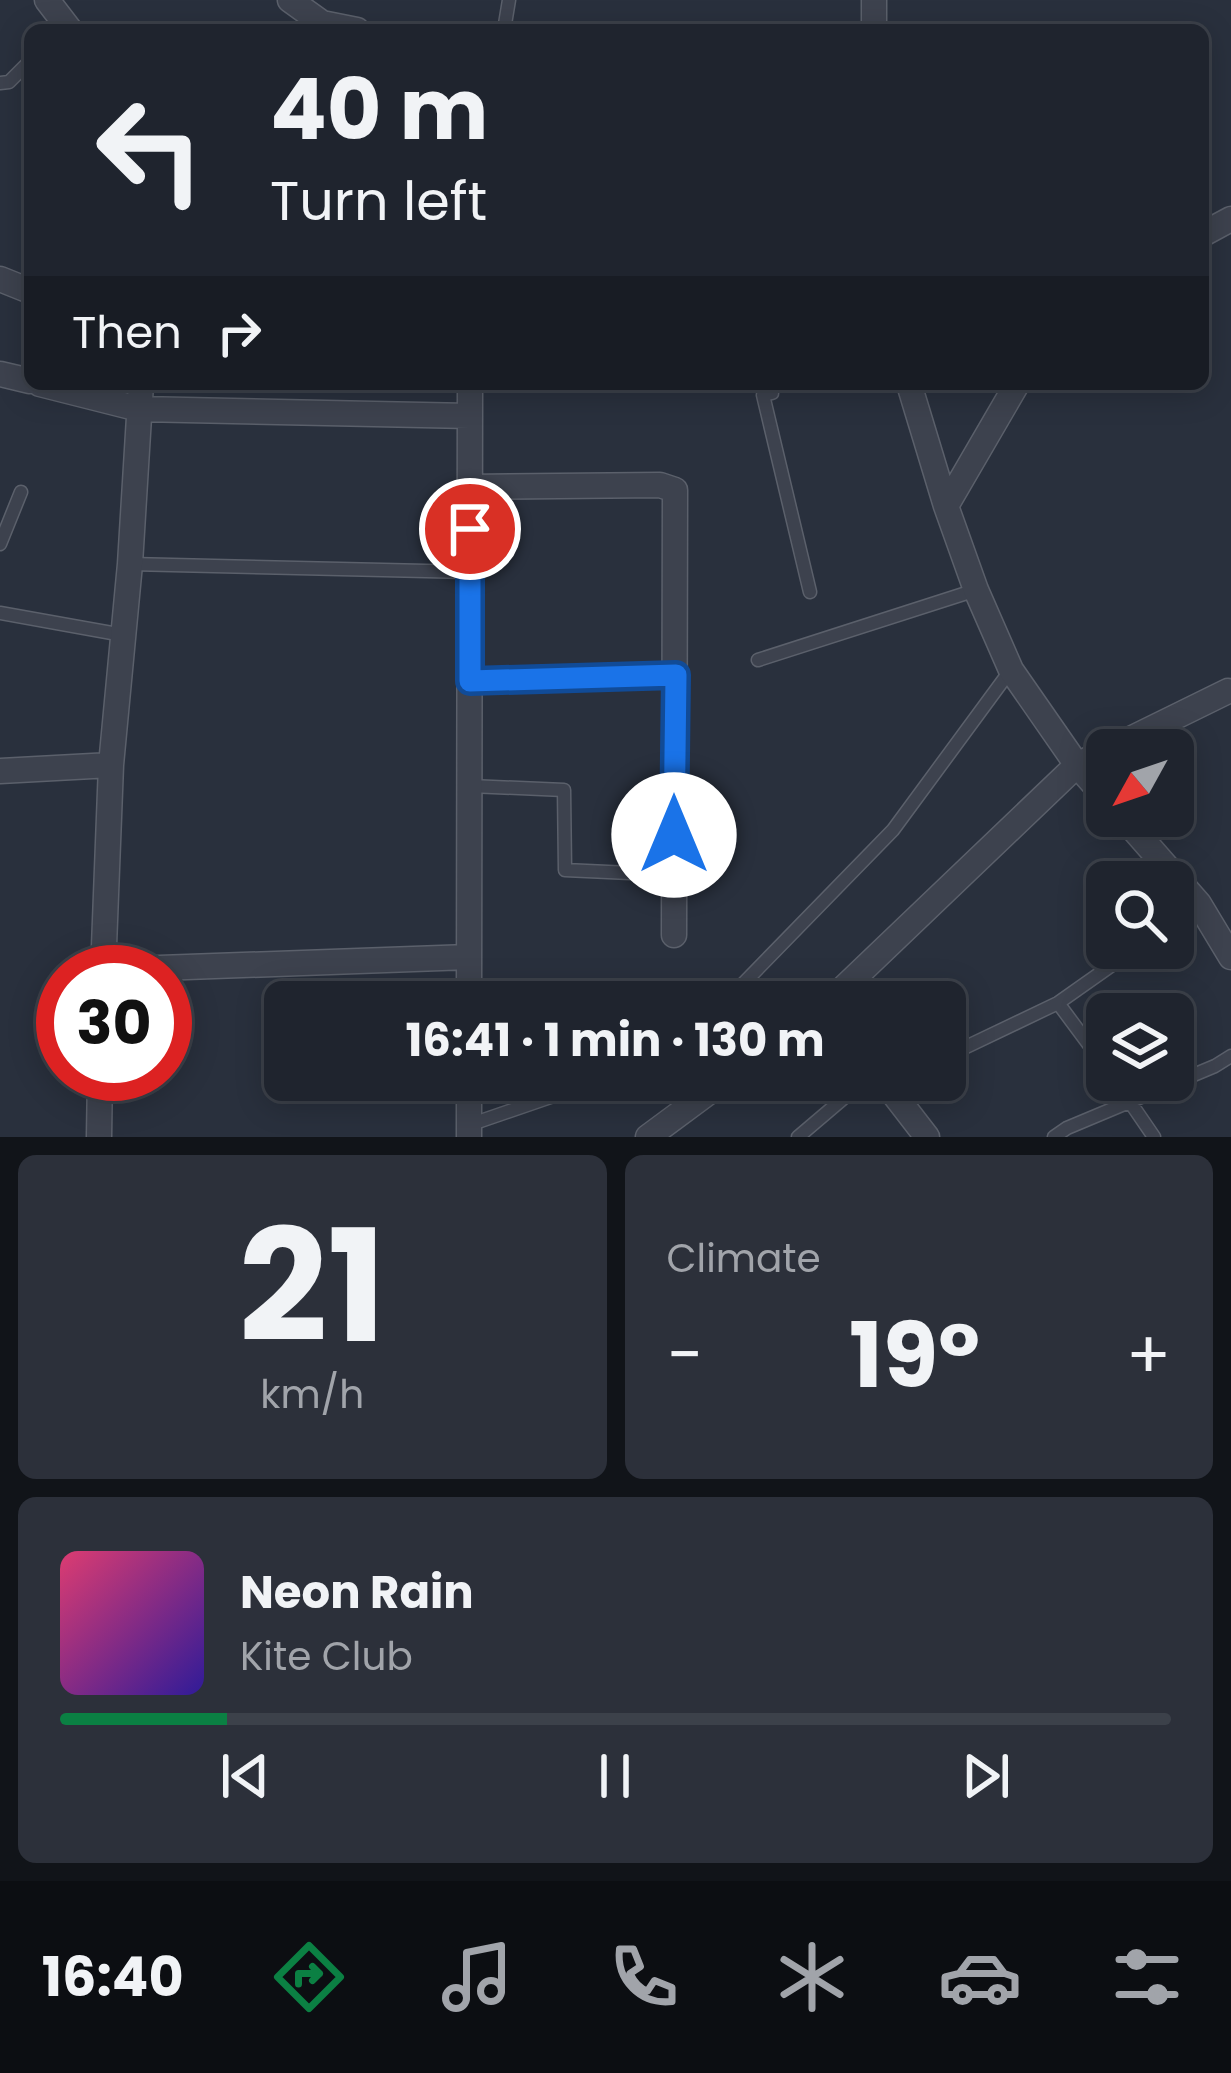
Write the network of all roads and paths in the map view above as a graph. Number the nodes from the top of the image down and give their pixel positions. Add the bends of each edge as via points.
1 (290, 0) edge
2 (318, 24) edge
3 (24, 67) edge
4 (0, 82) edge
5 (86, 390) edge
6 (470, 390) edge
7 (772, 390) edge
8 (911, 390) edge
9 (1014, 390) edge
10 (140, 397) edge
11 (470, 416) junction
12 (470, 487) junction
13 (21, 492) dead end
14 (946, 506) junction
15 (0, 544) edge
16 (130, 564) junction
17 (470, 572) junction
18 (976, 590) junction
19 (810, 592) dead end
20 (0, 614) edge
21 (124, 635) junction
22 (758, 660) dead end
23 (1011, 670) junction
24 (676, 675) junction
25 (470, 681) junction
26 (1228, 692) edge
27 (1151, 729) edge
28 (1086, 760) edge
29 (110, 765) junction
30 (1077, 765) junction
31 (0, 771) edge
32 (1086, 775) edge
33 (470, 786) junction
34 (1142, 837) edge
35 (674, 875) junction
36 (1213, 910) edge
37 (674, 935) dead end
38 (105, 945) edge
39 (470, 957) junction
40 (1231, 957) edge
41 (192, 968) edge
42 (1106, 969) edge
43 (470, 981) edge
44 (746, 981) edge
45 (851, 981) edge
46 (1058, 1003) junction
47 (1086, 1041) edge
48 (966, 1047) edge
49 (1231, 1056) edge
50 (100, 1101) edge
51 (470, 1101) edge
52 (546, 1101) edge
53 (697, 1101) edge
54 (852, 1101) edge
55 (898, 1101) edge
56 (1132, 1102) junction
57 (469, 1131) edge
58 (99, 1137) edge
59 (648, 1137) edge
60 (797, 1137) edge
61 (926, 1137) edge
62 (1054, 1137) edge
63 (1154, 1137) edge

1 - 2 street
3 - 4 lane
5 - 10 street
6 - 11 street
7 - 19 lane via 763,395
8 - 14 street
9 - 14 street
10 - 11 street
10 - 16 street
11 - 12 street
12 - 17 street
12 - 24 street via 675,490
13 - 15 lane
14 - 18 street
16 - 17 lane
16 - 21 street
17 - 25 street
18 - 22 lane
18 - 23 street
20 - 21 lane
21 - 29 street
23 - 30 street
23 - 44 lane via 893,830
24 - 25 lane
24 - 35 street
25 - 33 street
26 - 27 street
28 - 30 street
29 - 31 street
29 - 38 street
30 - 32 street
30 - 45 street
33 - 35 lane via 564,790 565,869
33 - 39 street
34 - 36 street
35 - 37 street
36 - 40 street
39 - 41 street
39 - 43 street
42 - 46 lane
46 - 47 lane
46 - 48 lane
49 - 56 lane
50 - 58 street
51 - 57 street
52 - 57 lane
53 - 59 street
54 - 60 lane
55 - 61 street
56 - 62 lane
56 - 63 lane

